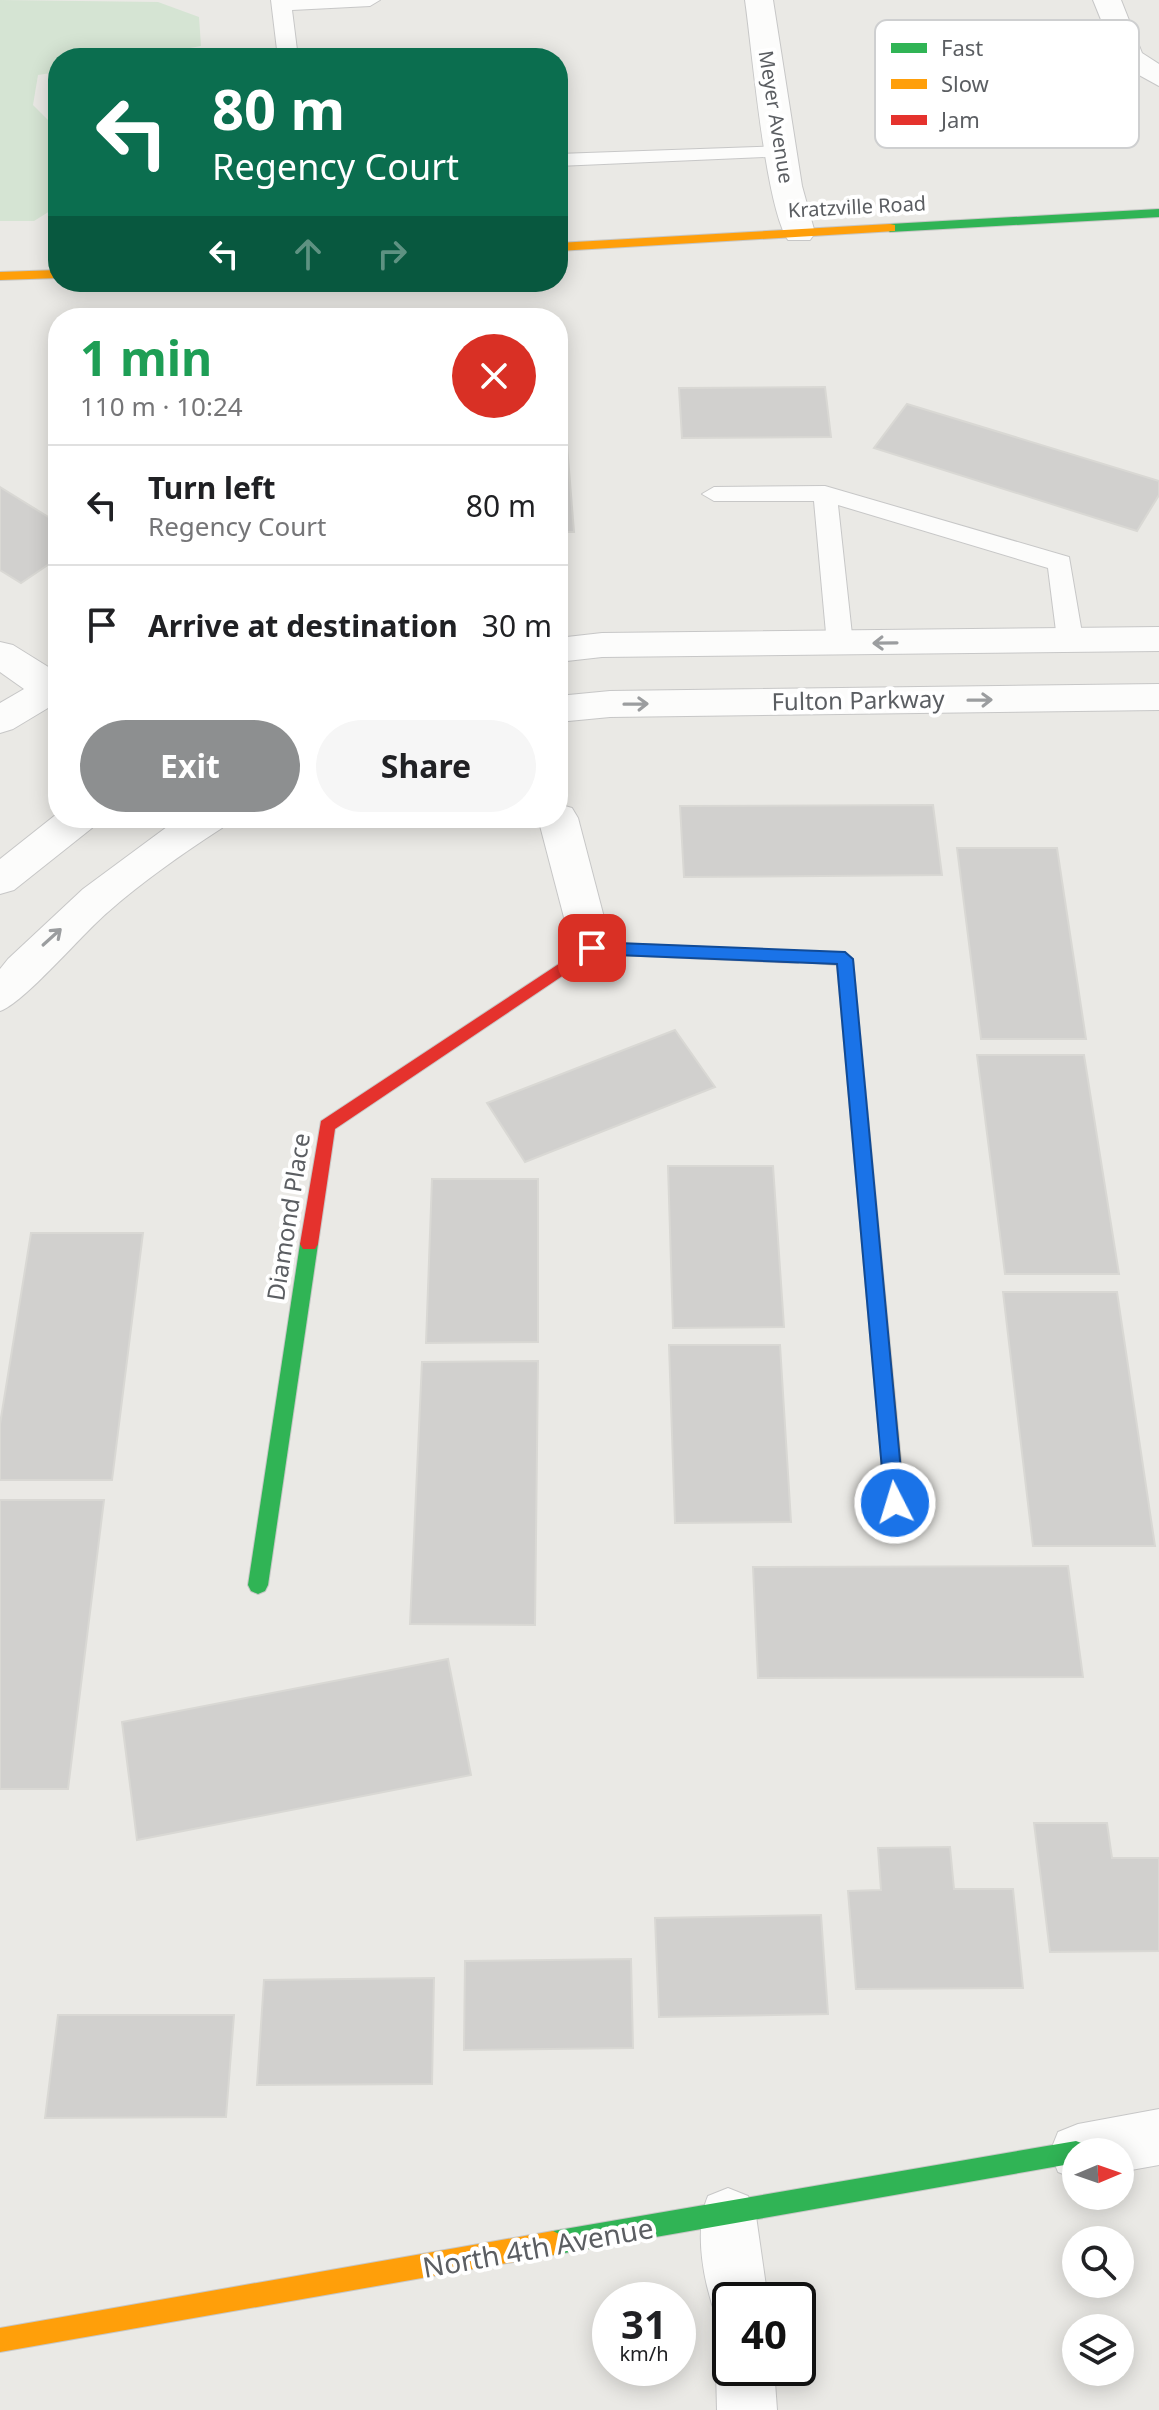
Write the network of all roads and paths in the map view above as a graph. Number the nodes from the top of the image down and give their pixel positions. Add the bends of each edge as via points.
1 (370, 0) edge
2 (759, 0) edge
3 (1107, 0) edge
4 (282, 2) edge
5 (1115, 20) edge
6 (287, 48) edge
7 (1139, 64) edge
8 (1159, 77) edge
9 (782, 152) junction
10 (568, 160) edge
11 (1159, 213) edge
12 (799, 233) junction
13 (568, 246) edge
14 (48, 274) edge
15 (0, 276) edge
16 (825, 493) junction
17 (714, 494) dead end
18 (1070, 639) junction
19 (1159, 639) edge
20 (840, 644) junction
21 (568, 649) edge
22 (0, 654) edge
23 (48, 684) edge
24 (48, 693) edge
25 (1159, 697) edge
26 (568, 708) edge
27 (0, 720) edge
28 (65, 828) edge
29 (192, 828) edge
30 (561, 828) edge
31 (0, 880) edge
32 (592, 948) junction
33 (0, 996) edge
34 (895, 1503) dead end
35 (258, 1585) dead end
36 (1159, 2137) edge
37 (1134, 2142) edge
38 (1062, 2155) edge
39 (728, 2216) junction
40 (737, 2282) edge
41 (0, 2340) edge
42 (746, 2386) edge
43 (747, 2410) edge

1 - 4 lane
2 - 9 street, Meyer Avenue
3 - 5 street
4 - 6 lane
7 - 8 street
9 - 10 lane
9 - 12 street, Meyer Avenue
11 - 12 street, Kratzville Road
12 - 13 street, Kratzville Road
14 - 15 street
16 - 17 lane
16 - 18 lane via 1060,563
16 - 20 lane
18 - 19 street
18 -> 20 street
20 - 21 street
22 - 23 street
24 - 27 street
26 -> 25 street, Fulton Parkway
28 - 31 street
33 -> 29 street via 40,948 88,905
30 - 32 street
32 - 34 street via 845,959
32 - 35 street, Diamond Place via 327,1126
36 - 37 street, North 4th Avenue
38 - 39 street, North 4th Avenue
39 - 40 street
39 - 41 street, North 4th Avenue
42 - 43 street

